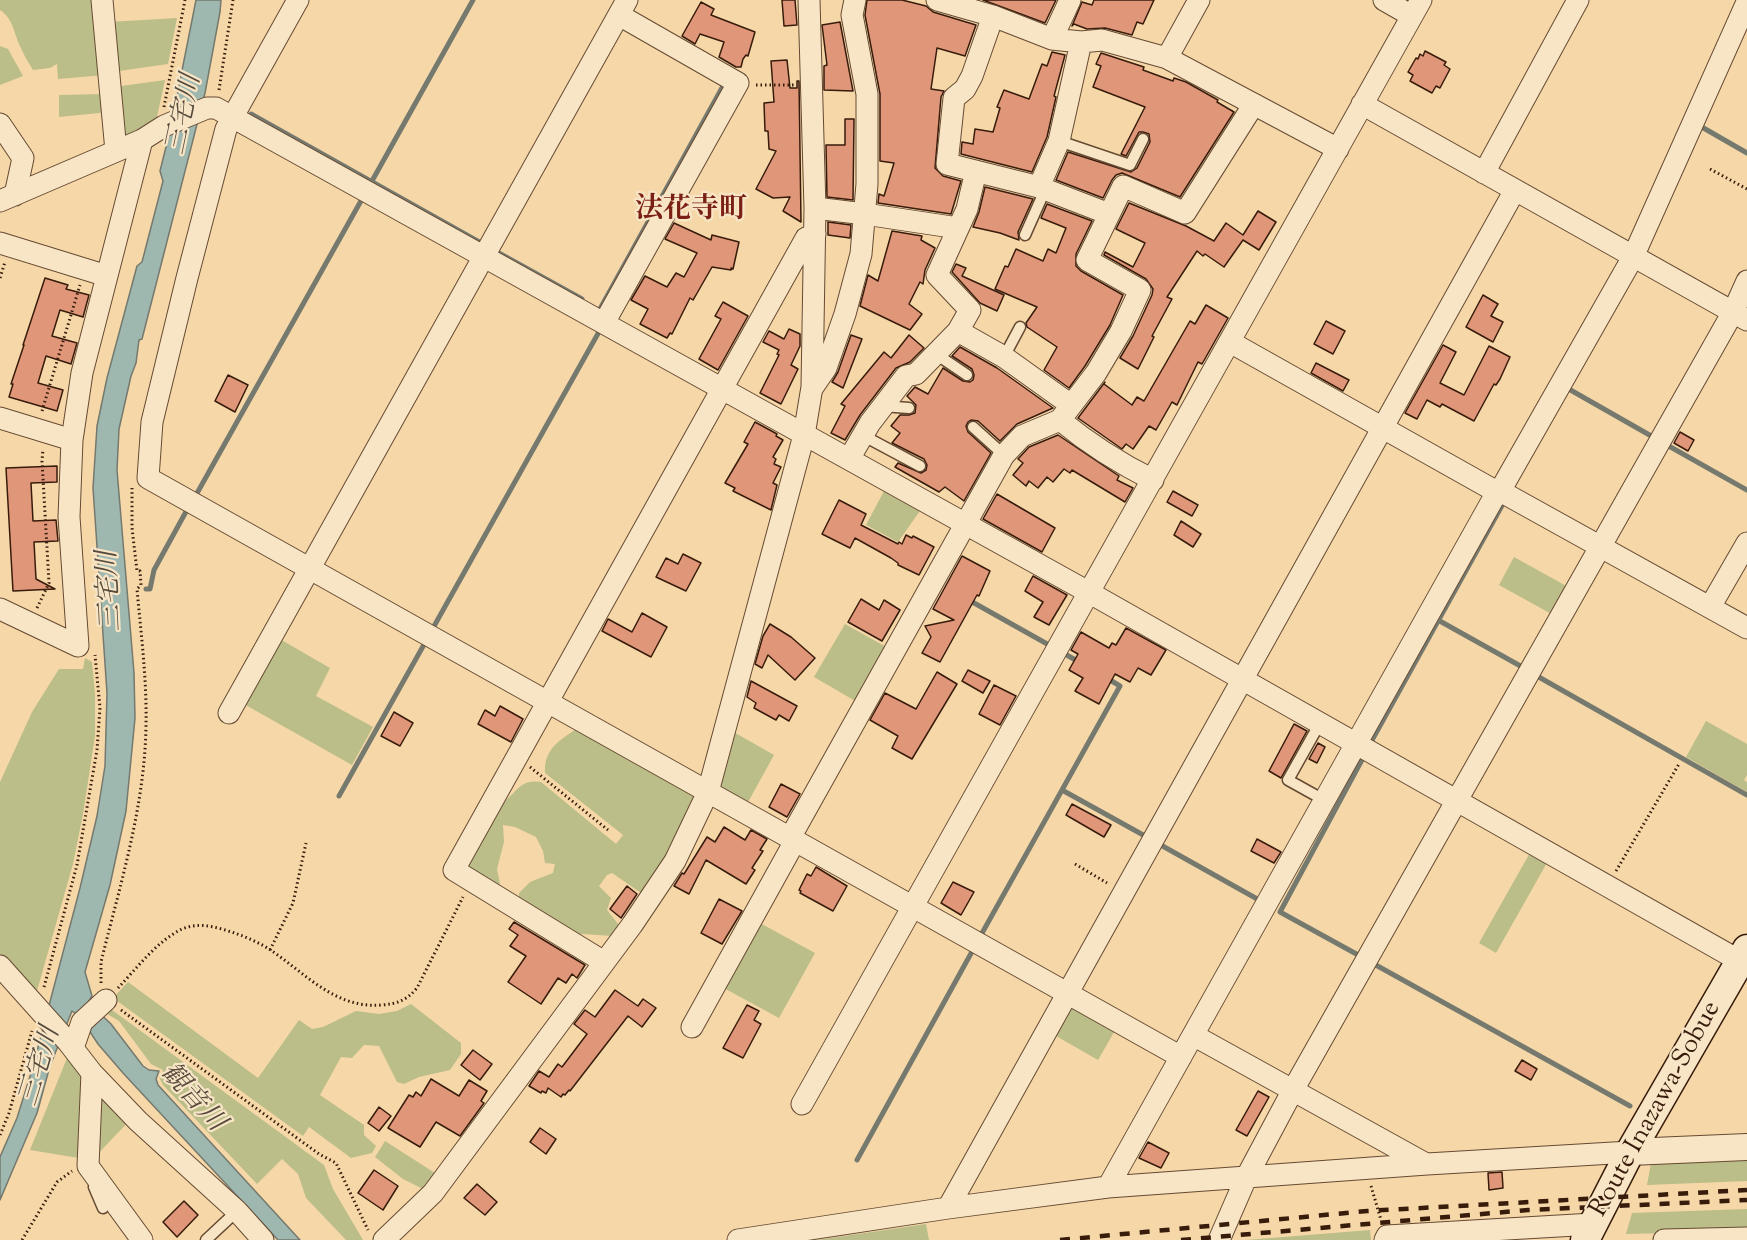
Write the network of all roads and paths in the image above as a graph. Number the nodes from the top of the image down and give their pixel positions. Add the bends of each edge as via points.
1 (102, 0) edge
2 (185, 0) edge
3 (233, 0) edge
4 (298, 0) edge
5 (809, 0) edge
6 (855, 0) edge
7 (1070, 0) edge
8 (1199, 0) edge
9 (1384, 0) edge
10 (1578, 0) edge
11 (945, 1) edge
12 (1747, 2) edge
13 (623, 8) edge
14 (1417, 8) edge
15 (993, 16) junction
16 (1052, 39) junction
17 (1081, 42) junction
18 (1167, 58) junction
19 (812, 84) junction
20 (736, 85) junction
21 (1362, 104) junction
22 (1254, 105) junction
23 (219, 111) junction
24 (0, 124) edge
25 (155, 132) junction
26 (1143, 139) dead end
27 (1059, 141) junction
28 (1338, 149) junction
29 (116, 151) junction
30 (1130, 165) junction
31 (1710, 169) dead end
32 (976, 171) junction
33 (1484, 173) junction
34 (1123, 186) junction
35 (1042, 188) junction
36 (1747, 189) edge
37 (1515, 190) junction
38 (8, 198) edge
39 (815, 208) junction
40 (865, 213) junction
41 (1109, 214) junction
42 (958, 228) junction
43 (815, 234) junction
44 (1025, 235) dead end
45 (0, 243) edge
46 (484, 256) junction
47 (1633, 256) junction
48 (85, 269) junction
49 (107, 276) junction
50 (1747, 281) edge
51 (1740, 316) edge
52 (604, 323) junction
53 (1020, 327) dead end
54 (958, 331) junction
55 (1230, 342) junction
56 (936, 354) junction
57 (1004, 357) junction
58 (967, 375) dead end
59 (812, 387) junction
60 (722, 389) junction
61 (882, 406) junction
62 (909, 408) dead end
63 (1065, 412) junction
64 (0, 418) edge
65 (973, 427) dead end
66 (1382, 428) junction
67 (41, 430) junction
68 (804, 435) junction
69 (862, 435) junction
70 (72, 440) junction
71 (1004, 455) junction
72 (849, 459) junction
73 (920, 466) dead end
74 (1153, 480) junction
75 (132, 482) dead end
76 (1499, 492) junction
77 (965, 524) junction
78 (1747, 543) edge
79 (1601, 546) junction
80 (309, 569) junction
81 (1090, 593) junction
82 (1710, 608) junction
83 (0, 609) edge
84 (29, 623) junction
85 (1747, 628) edge
86 (95, 648) dead end
87 (1242, 680) junction
88 (548, 702) junction
89 (229, 713) dead end
90 (1320, 723) junction
91 (1356, 744) junction
92 (518, 757) junction
93 (1679, 764) dead end
94 (708, 792) junction
95 (1324, 800) junction
96 (1458, 801) junction
97 (608, 830) dead end
98 (793, 839) junction
99 (306, 843) dead end
100 (1075, 864) dead end
101 (472, 881) junction
102 (1608, 886) junction
103 (1124, 893) junction
104 (913, 907) junction
105 (270, 950) junction
106 (1745, 958) edge
107 (604, 962) junction
108 (0, 966) edge
109 (1068, 993) junction
110 (102, 1003) junction
111 (39, 1010) junction
112 (692, 1027) dead end
113 (1193, 1035) junction
114 (70, 1045) junction
115 (1181, 1057) junction
116 (92, 1073) junction
117 (1293, 1090) junction
118 (802, 1104) dead end
119 (0, 1135) edge
120 (1747, 1147) edge
121 (1630, 1152) junction
122 (1427, 1164) junction
123 (88, 1167) junction
124 (1365, 1168) junction
125 (1246, 1178) junction
126 (1108, 1187) junction
127 (103, 1208) dead end
128 (948, 1208) junction
129 (237, 1211) junction
130 (1589, 1232) edge
131 (376, 1235) edge
132 (1386, 1238) edge
133 (1747, 1238) edge
134 (22, 1240) edge
135 (142, 1240) edge
136 (206, 1240) edge
137 (263, 1240) edge
138 (738, 1240) edge
139 (1219, 1240) edge
140 (1664, 1240) edge

1 - 29 street
2 - 25 path
3 - 23 path
4 - 23 street
5 - 19 street
6 - 40 street via 852,15 867,94
7 - 16 street
8 - 18 street
9 - 14 street
10 - 33 street
11 - 15 street
12 - 47 street
13 - 20 street via 738,82
13 - 46 street
14 - 21 street
15 - 16 street
15 - 32 street via 972,76 954,98 947,164
16 - 17 street
17 - 18 street via 1102,40
17 - 27 street
18 - 22 street
19 - 20 path
19 - 39 street
20 - 52 street
21 - 28 street
21 - 33 street
22 - 28 street
22 - 34 street via 1185,213
23 - 25 street
23 - 46 street
23 - 80 street via 226,129 152,422 148,478
24 - 38 street via 23,158
25 - 29 street
25 - 49 street
26 - 30 lane
27 - 30 lane
27 - 35 street
28 - 55 street
29 - 38 street
30 - 34 lane
31 - 36 path
32 - 35 street
32 - 42 street
33 - 37 street
34 - 41 street
35 - 41 street
35 - 44 lane
37 - 47 street
37 - 66 street
39 - 40 street
39 - 43 street
40 - 42 street
40 - 59 street via 861,254 845,314 826,368
41 - 63 street via 1087,260 1140,290 1096,374
42 - 54 street via 937,275 970,310
43 - 59 street
43 - 60 street via 806,238
45 - 48 street
46 - 52 street
46 - 80 street
47 - 51 street
47 - 76 street
48 - 49 street
48 - 67 path
49 - 70 street via 82,373
50 - 51 street
51 - 79 street
52 - 60 street
53 - 57 lane
54 - 56 street
54 - 57 street
55 - 66 street
55 - 74 street
56 - 58 lane
56 - 61 street via 916,374 906,376
57 - 63 street
59 - 68 street
60 - 68 street
60 - 88 street
61 - 62 lane
61 - 69 street
63 - 71 street via 1022,436
63 - 74 street via 1106,455
64 - 67 street
65 - 71 lane
66 - 76 street
66 - 87 street
67 - 70 street
67 - 84 path via 49,583
68 - 72 street
68 - 94 street
69 - 72 street
69 - 73 lane
70 - 84 street via 69,517 78,646
71 - 77 street
72 - 77 street
74 - 81 street
75 - 110 path via 132,528 141,585 136,588 146,725 134,827 101,962
76 - 79 street
76 - 91 street
77 - 81 street
77 - 98 street
78 - 82 street
79 - 82 street
79 - 96 street
80 - 88 street
80 - 89 street
81 - 87 street
81 - 104 street
82 - 85 street
83 - 84 street
86 - 111 path via 100,708 97,750 77,865
87 - 90 street
87 - 103 street
88 - 92 street
88 - 94 street
90 - 91 street
90 - 95 lane via 1288,780
91 - 95 street
91 - 96 street
92 - 97 path
92 - 101 street via 454,870
93 - 102 path
94 - 98 street
94 - 107 street via 675,861
95 - 113 street
96 - 102 street
96 - 117 street
98 - 104 street
98 - 112 street
99 - 105 path via 293,903
100 - 103 path
101 - 105 path via 417,988 408,998 393,1004 345,1000 318,987
101 - 107 street
102 - 106 street
103 - 109 street
104 - 109 street
104 - 118 street
105 - 110 path via 231,932 194,925 158,946
106 - 121 main road, Route Inazawa-Sobue
107 - 131 street via 433,1193
108 - 111 street
109 - 115 street
109 - 128 street
110 - 114 street via 82,1022
110 - 131 path via 336,1163
111 - 114 street
111 - 119 path
113 - 115 street
113 - 117 street
114 - 116 street
115 - 126 street
116 - 123 street
116 - 129 street
117 - 122 street
117 - 125 street
120 - 121 street
121 - 122 street
121 - 130 main road, Route Inazawa-Sobue
122 - 124 street
123 - 127 lane
123 - 134 path via 69,1172 57,1182
123 - 135 street
124 - 125 street
124 - 132 path
125 - 126 street
125 - 139 street
126 - 128 street
128 - 138 street
129 - 136 lane
129 - 137 street
130 - 132 street
133 - 140 street

